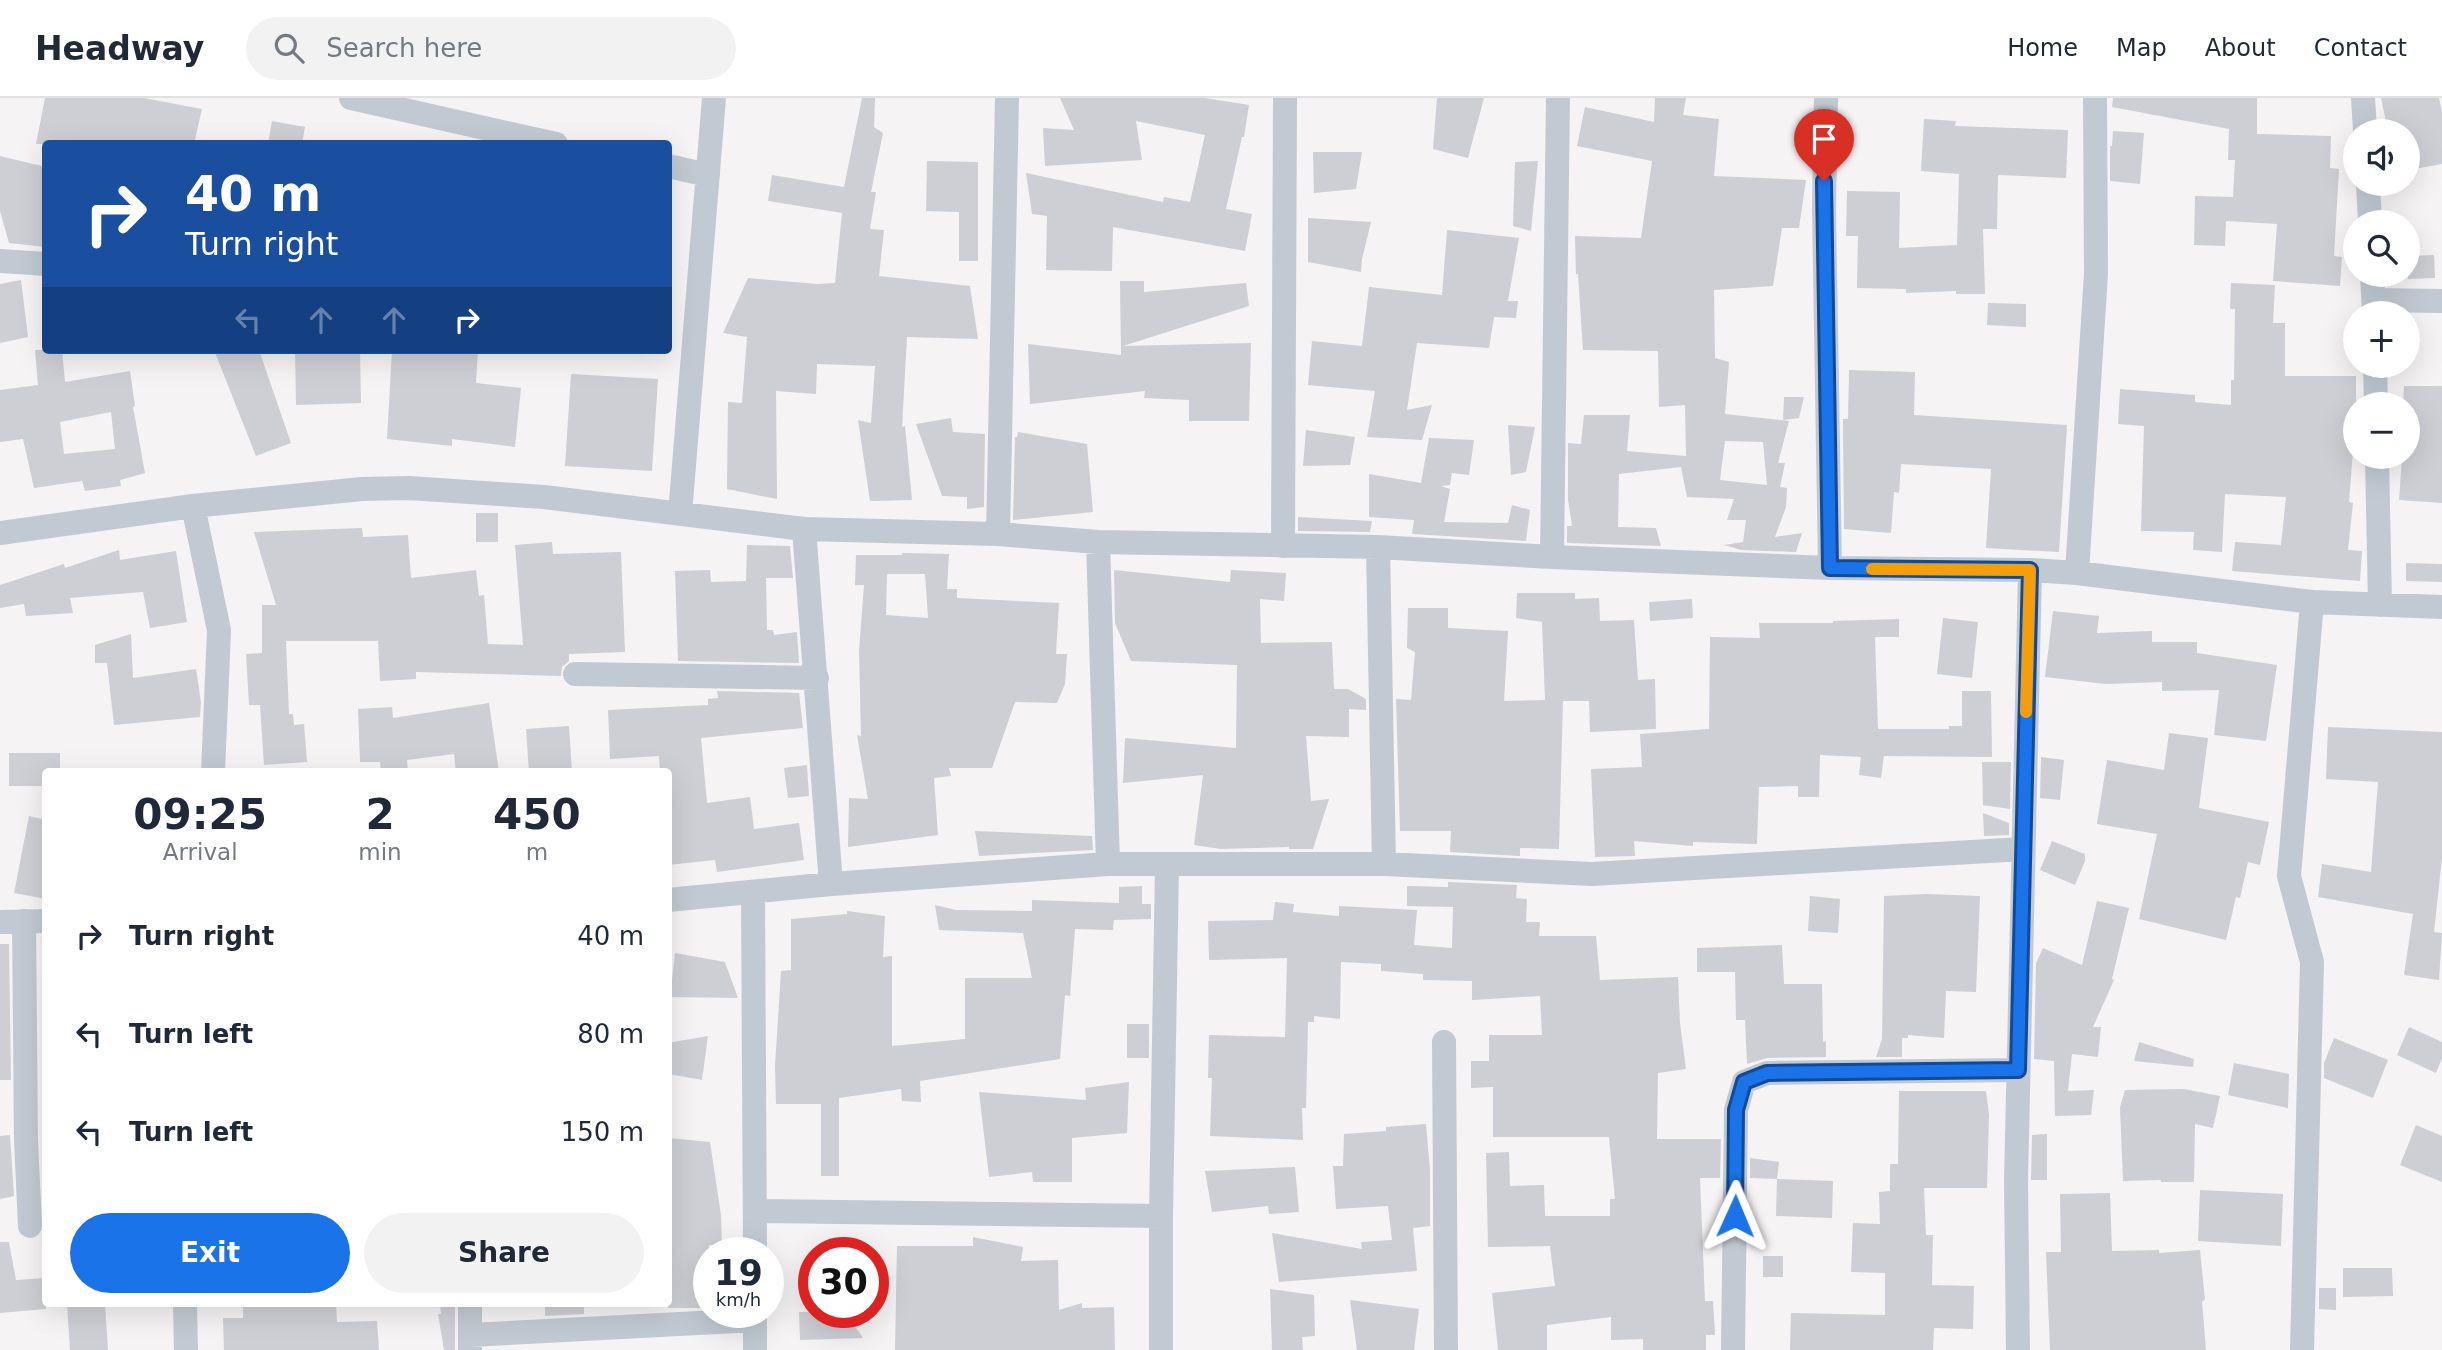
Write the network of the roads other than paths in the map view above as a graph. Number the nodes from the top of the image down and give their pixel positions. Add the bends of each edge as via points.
1 (351, 98) edge
2 (714, 98) edge
3 (1007, 98) edge
4 (1285, 98) edge
5 (1558, 98) edge
6 (1826, 98) edge
7 (2095, 98) edge
8 (2363, 98) edge
9 (2364, 119) edge
10 (473, 135) edge
11 (519, 140) edge
12 (672, 167) edge
13 (708, 174) junction
14 (0, 261) edge
15 (42, 264) edge
16 (2442, 301) edge
17 (2420, 303) edge
18 (2377, 469) edge
19 (193, 506) junction
20 (680, 514) junction
21 (804, 529) junction
22 (0, 533) edge
23 (998, 534) junction
24 (1098, 542) junction
25 (1283, 546) junction
26 (1378, 547) junction
27 (1552, 557) junction
28 (1830, 568) junction
29 (2030, 570) junction
30 (2077, 573) junction
31 (2312, 602) junction
32 (2380, 605) junction
33 (2442, 607) edge
34 (575, 674) dead end
35 (817, 678) junction
36 (213, 768) edge
37 (2023, 849) junction
38 (1108, 864) junction
39 (1384, 864) junction
40 (1167, 865) junction
41 (831, 884) junction
42 (752, 892) junction
43 (672, 900) edge
44 (23, 921) edge
45 (1444, 1042) dead end
46 (2018, 1070) junction
47 (756, 1211) junction
48 (1161, 1216) junction
49 (30, 1226) dead end
50 (755, 1237) edge
51 (185, 1307) edge
52 (470, 1307) edge
53 (693, 1322) edge
54 (755, 1328) edge
55 (470, 1342) edge
56 (186, 1350) edge
57 (755, 1350) edge
58 (1161, 1350) edge
59 (1446, 1350) edge
60 (1733, 1350) edge
61 (2018, 1350) edge
62 (2302, 1350) edge

1 - 10 street
2 - 13 street
3 - 23 street
4 - 25 street
5 - 27 street
6 - 28 street
7 - 30 street via 2096,273
8 - 9 street
10 - 11 street
12 - 13 street
13 - 20 street
14 - 15 street
16 - 17 street
18 - 32 street
19 - 20 street via 409,488 544,497
19 - 22 street
19 - 36 street via 219,630
20 - 21 street
21 - 23 street
21 - 35 street
23 - 24 street
24 - 25 street
24 - 38 street
25 - 26 street
26 - 27 street
26 - 39 street
27 - 28 street
28 - 29 street
29 - 30 street
29 - 37 street
30 - 31 street
31 - 32 street
31 - 62 street via 2290,876 2312,962
32 - 33 street
34 - 35 street
35 - 41 street
37 - 39 street via 1591,874
37 - 46 street
38 - 40 street
38 - 41 street
39 - 40 street
40 - 48 street
41 - 42 street
42 - 43 street
42 - 47 street
44 - 49 street
45 - 59 street
46 - 60 street via 1767,1073 1744,1082 1736,1110
46 - 61 street
47 - 48 street
47 - 50 street
48 - 58 street
51 - 56 street
52 - 55 street
53 - 55 street
54 - 57 street

